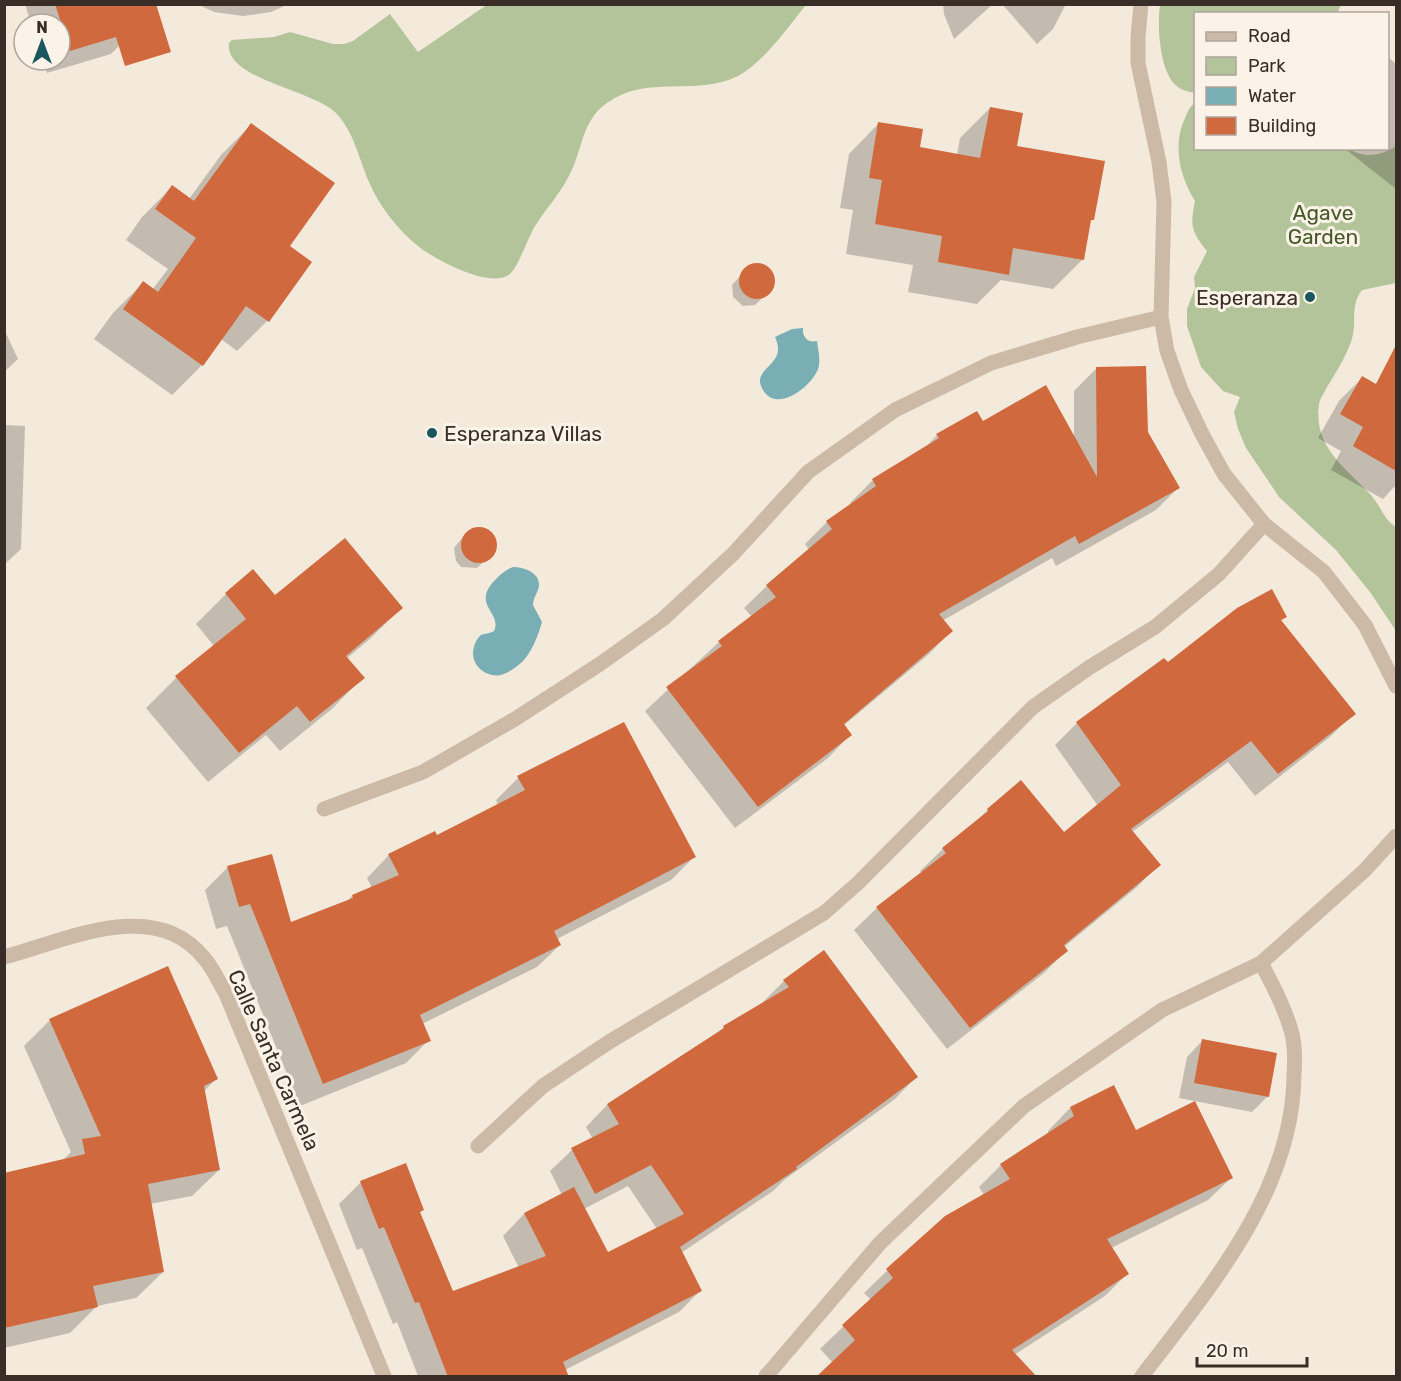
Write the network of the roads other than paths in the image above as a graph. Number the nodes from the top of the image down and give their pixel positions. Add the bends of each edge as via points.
1 (1141, 4) edge
2 (1161, 317) junction
3 (1264, 524) junction
4 (1396, 686) edge
5 (324, 809) dead end
6 (1396, 836) edge
7 (4, 957) edge
8 (1261, 963) junction
9 (478, 1146) dead end
10 (384, 1377) edge
11 (766, 1377) edge
12 (1142, 1377) edge

1 - 2 street via 1138,63 1164,202
2 - 3 street via 1167,351 1202,434 1224,474
2 - 5 street via 991,363 895,410 808,472 725,562 663,619 606,660 423,772
3 - 4 street via 1324,572 1365,625
3 - 9 street via 1219,574 1155,627 1033,707 858,884 824,913 543,1086
6 - 8 street via 1364,871
7 - 10 street, Calle Santa Carmela via 93,931 128,926 177,936 204,958 226,994
8 - 11 street via 1162,1010 1024,1106 879,1243
8 - 12 street via 1292,1031 1294,1098 1286,1135 1264,1193 1221,1272

